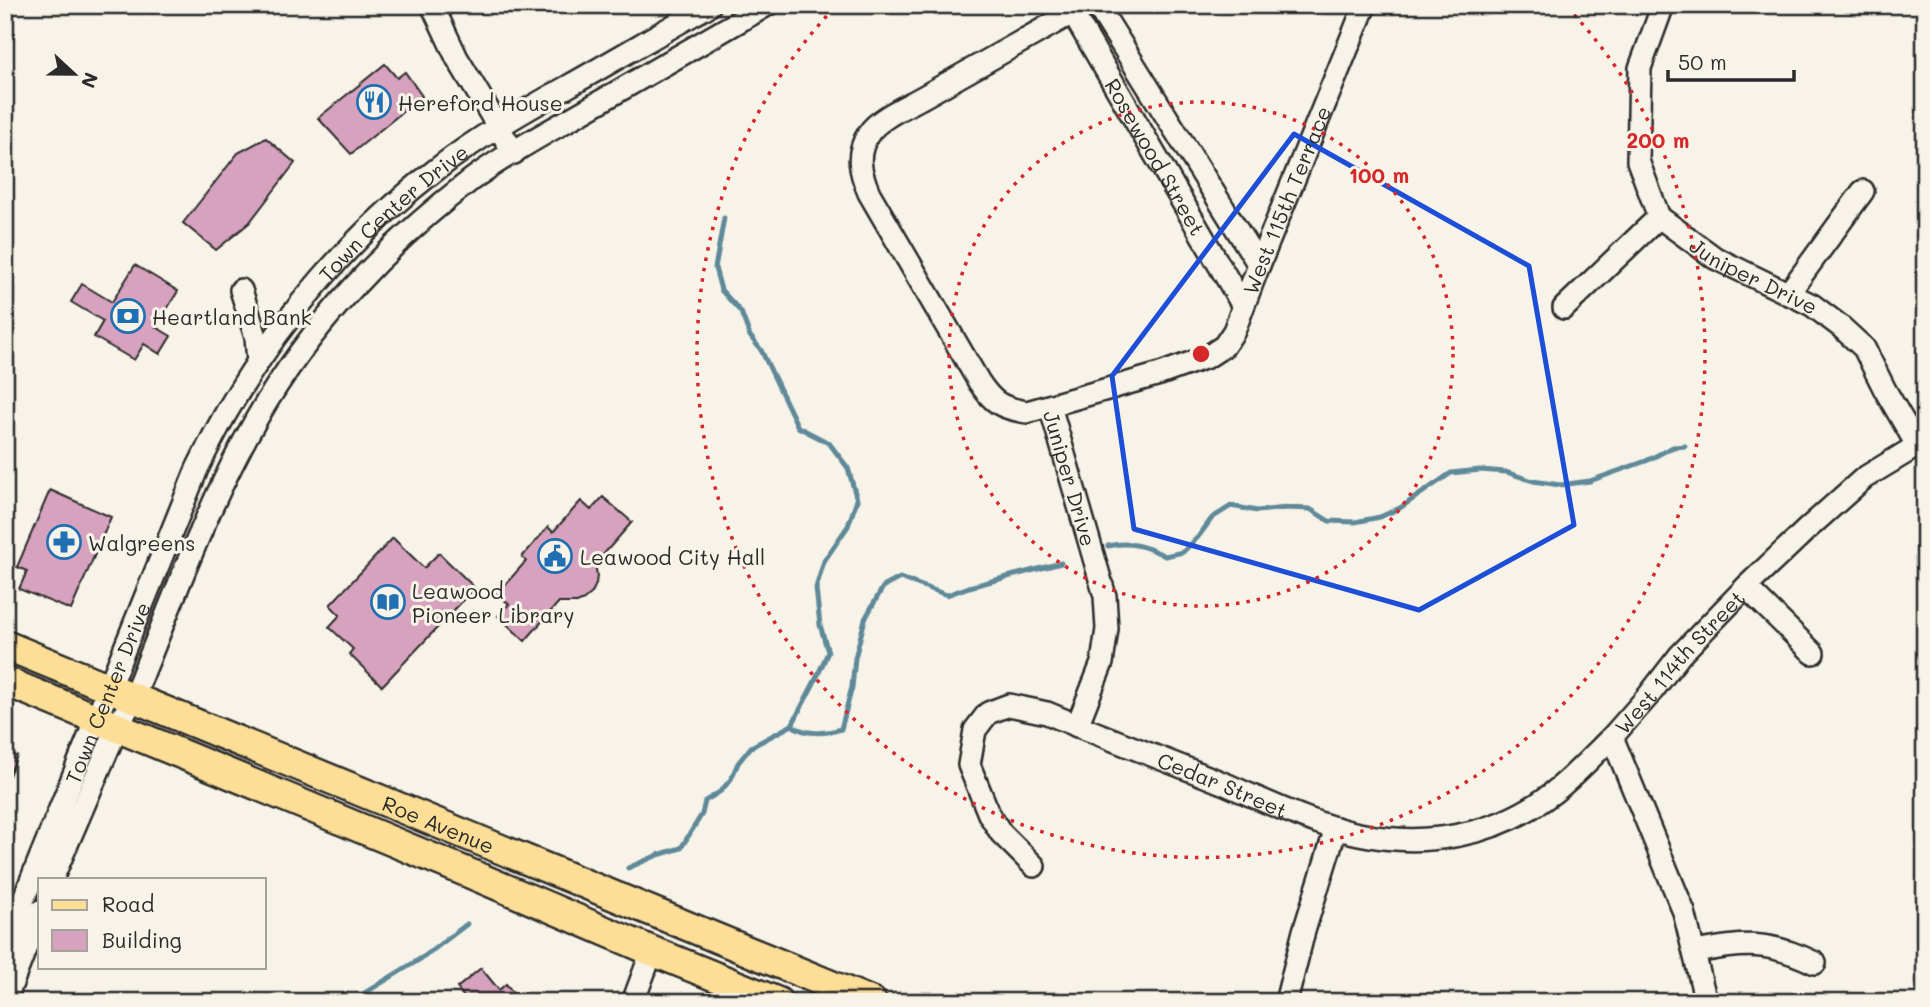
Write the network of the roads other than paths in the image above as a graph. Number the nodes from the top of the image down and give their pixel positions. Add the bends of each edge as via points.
1 (432, 5) edge
2 (710, 5) edge
3 (766, 5) edge
4 (1097, 5) edge
5 (1365, 5) edge
6 (1663, 5) edge
7 (1076, 8) edge
8 (1153, 94) junction
9 (1129, 110) junction
10 (499, 126) junction
11 (514, 153) junction
12 (1200, 170) junction
13 (1173, 185) junction
14 (1863, 191) dead end
15 (1659, 217) junction
16 (1259, 265) junction
17 (241, 290) dead end
18 (1788, 294) junction
19 (1243, 306) junction
20 (1564, 308) dead end
21 (258, 362) junction
22 (1050, 405) junction
23 (1921, 443) edge
24 (1746, 587) junction
25 (5, 645) edge
26 (1813, 653) dead end
27 (5, 681) edge
28 (121, 692) junction
29 (106, 724) junction
30 (1077, 726) junction
31 (1612, 737) junction
32 (1336, 828) junction
33 (1034, 866) dead end
34 (52, 878) edge
35 (38, 916) edge
36 (724, 941) junction
37 (5, 948) edge
38 (652, 951) junction
39 (1695, 952) junction
40 (1815, 962) dead end
41 (1287, 998) dead end
42 (5, 1001) edge
43 (633, 1002) edge
44 (778, 1002) edge
45 (872, 1002) edge
46 (1706, 1002) edge

1 - 10 street via 457,58
2 - 10 street, Town Center Drive
3 - 11 street, Town Center Drive
4 - 8 street, Rosewood Street
5 - 16 street, West 115th Terrace
6 - 15 street via 1640,68 1638,161
7 - 9 street, Rosewood Street
7 - 22 street, Juniper Drive via 886,118 870,132 859,170 991,400 1027,412
8 - 9 street
8 - 12 street, Rosewood Street
9 - 13 street, Rosewood Street
10 - 11 street
10 - 21 street, Town Center Drive via 437,169 379,218 288,318
11 - 28 street, Town Center Drive via 411,228 355,285 286,372 233,460
12 - 13 street
12 - 16 street, Rosewood Street
13 - 19 street, Rosewood Street
14 - 18 street
15 - 18 street, Juniper Drive via 1715,258
15 - 20 street
16 - 19 street, West 115th Terrace
17 - 21 street via 256,337
18 - 23 street, Juniper Drive via 1812,305 1864,348 1885,390
19 - 22 street, West 115th Terrace via 1224,346 1207,357
21 - 28 street, Town Center Drive via 197,469
22 - 30 street, Juniper Drive via 1105,596 1108,629 1102,663
23 - 24 street, West 114th Street via 1864,478
24 - 26 street
24 - 31 street, West 114th Street via 1680,655
25 - 28 main road, Roe Avenue
27 - 29 main road, Roe Avenue
28 - 29 street, Town Center Drive
28 - 36 main road, Roe Avenue
29 - 34 street, Town Center Drive
29 - 37 street, Town Center Drive
29 - 38 main road, Roe Avenue
30 - 32 street, Cedar Street
30 - 33 street, Cedar Street via 1047,713 1009,705 988,713 975,730 969,765 989,814 1011,845
31 - 32 street, Cedar Street via 1549,796 1513,817 1467,834 1410,841
31 - 39 street, West 114th Street via 1684,912
32 - 41 street
35 - 42 street
36 - 38 main road via 670,944
36 - 45 main road, Roe Avenue
38 - 43 street
38 - 44 main road, Roe Avenue
39 - 40 street via 1751,944
39 - 46 street, West 114th Street

